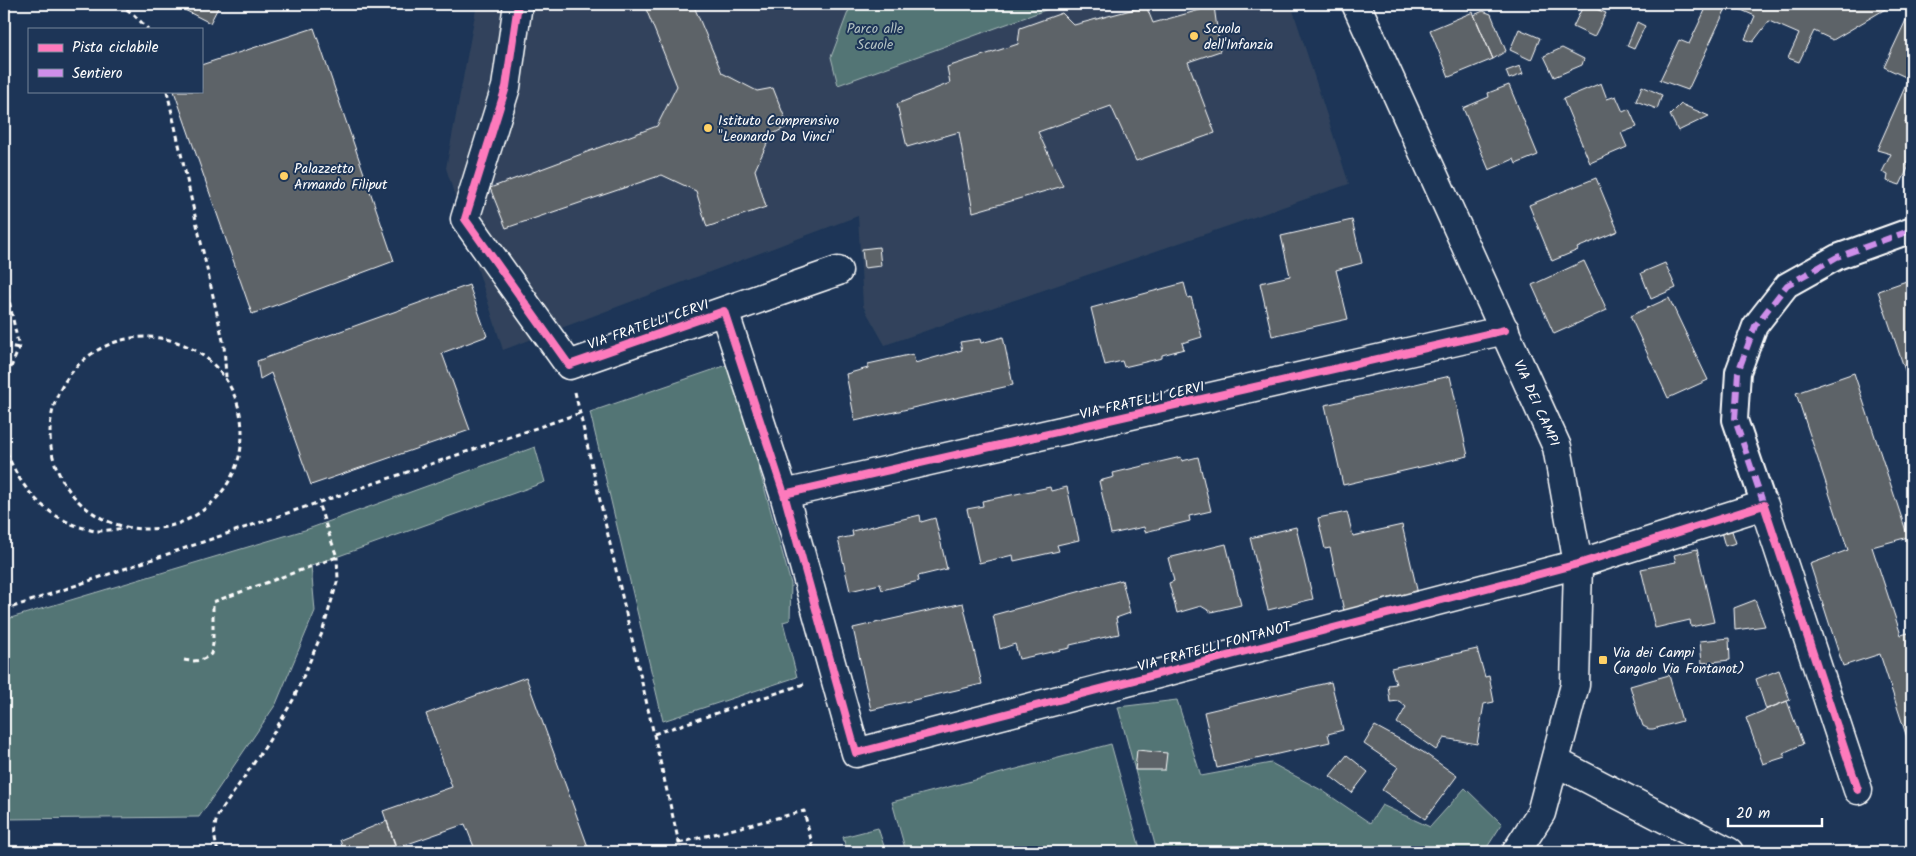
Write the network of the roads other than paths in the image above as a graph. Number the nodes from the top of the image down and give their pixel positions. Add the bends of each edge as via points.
1 (518, 4) edge
2 (1356, 4) edge
3 (1912, 230) edge
4 (838, 271) dead end
5 (724, 311) junction
6 (1505, 330) junction
7 (784, 494) junction
8 (1764, 505) junction
9 (1578, 564) junction
10 (856, 753) joint
11 (1556, 762) junction
12 (1858, 790) dead end
13 (1516, 852) edge
14 (1729, 852) edge

1 - 5 street, VIA FRATELLI CERVI via 506,87 465,219 569,365
2 - 6 street, VIA DEI CAMPI
3 - 8 street via 1837,257 1787,285 1755,326 1738,372 1735,420
4 - 5 street, VIA FRATELLI CERVI
5 - 7 street, VIA FRATELLI CERVI
6 - 7 street, VIA FRATELLI CERVI
6 - 9 street, VIA DEI CAMPI via 1558,447
7 - 10 street, VIA FRATELLI CERVI
8 - 9 street, VIA FRATELLI FONTANOT
8 - 12 street
9 - 10 street, VIA FRATELLI FONTANOT
9 - 11 street, VIA DEI CAMPI via 1575,685
11 - 13 street, VIA DEI CAMPI via 1541,813
11 - 14 street

